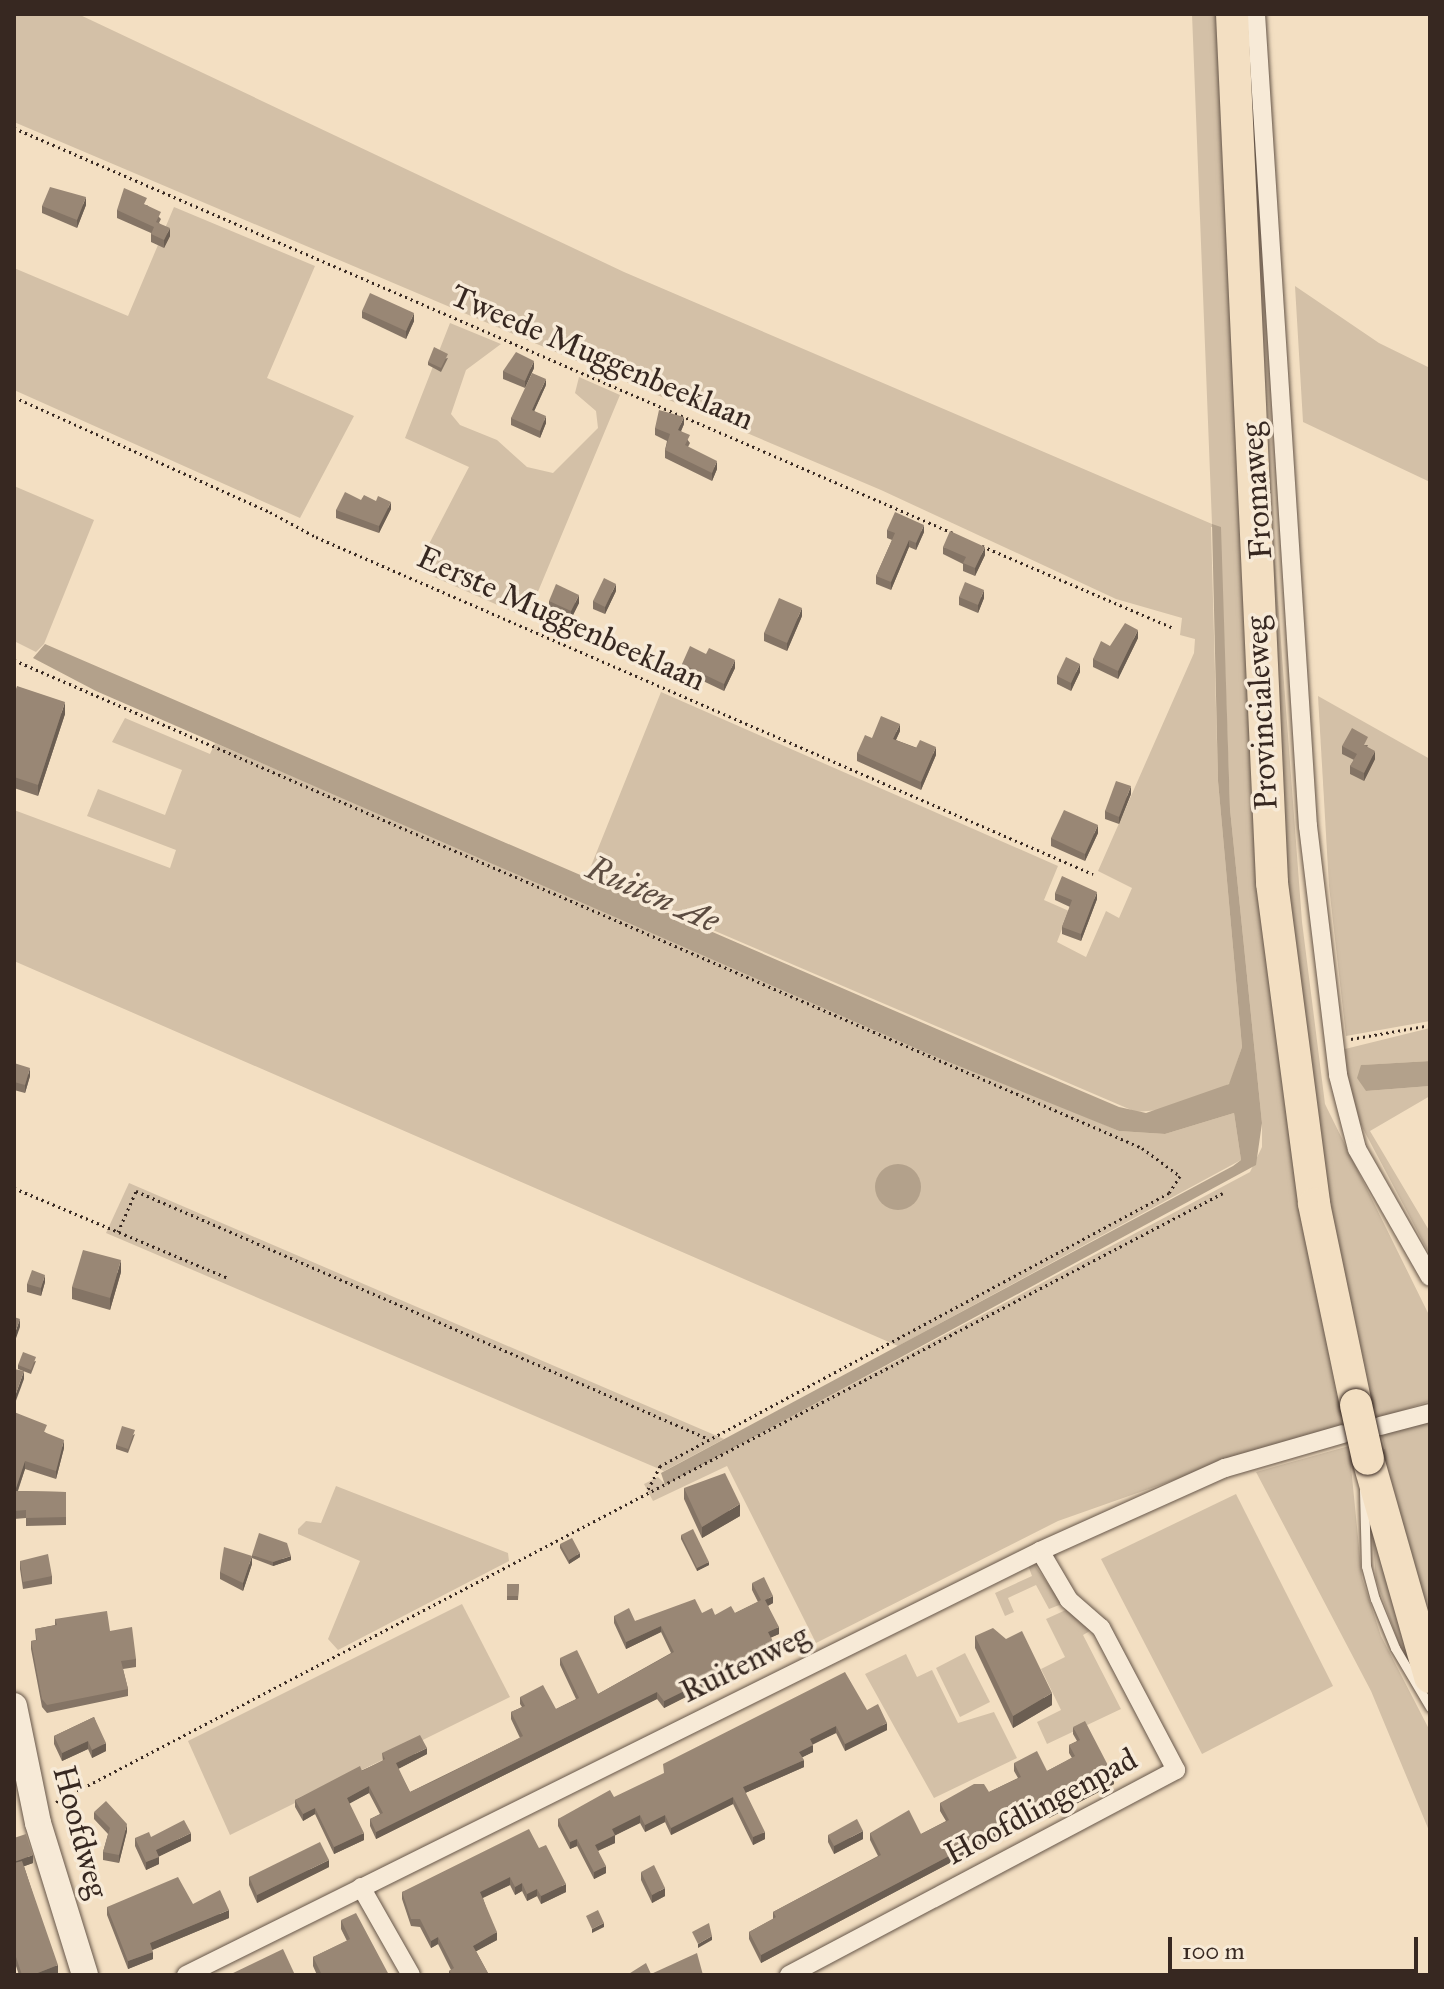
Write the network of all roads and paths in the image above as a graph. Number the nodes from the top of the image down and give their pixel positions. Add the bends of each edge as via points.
1 (1232, 14) edge
2 (1256, 14) edge
3 (14, 128) edge
4 (14, 397) edge
5 (954, 534) edge
6 (968, 540) edge
7 (1173, 628) dead end
8 (14, 660) edge
9 (1093, 874) dead end
10 (1430, 1025) edge
11 (1334, 1041) junction
12 (14, 1188) edge
13 (1223, 1193) dead end
14 (118, 1232) junction
15 (1430, 1277) edge
16 (228, 1278) dead end
17 (1430, 1413) edge
18 (1368, 1416) junction
19 (1343, 1434) dead end
20 (709, 1439) junction
21 (1368, 1459) junction
22 (646, 1493) junction
23 (1040, 1551) junction
24 (1430, 1677) edge
25 (14, 1706) edge
26 (1430, 1707) edge
27 (38, 1823) junction
28 (361, 1887) junction
29 (85, 1975) edge
30 (186, 1975) edge
31 (411, 1975) edge
32 (789, 1975) edge

1 - 18 highway, Provincialeweg via 1272,883 1312,1190
2 - 11 street, Fromaweg via 1308,826
3 - 5 path, Tweede Muggenbeeklaan
4 - 9 path, Eerste Muggenbeeklaan via 316,537
6 - 7 path
8 - 20 path via 1142,1148 1180,1176 1169,1193
10 - 11 path
11 - 15 street, Fromaweg via 1342,1099 1357,1149
12 - 14 path
13 - 22 path
14 - 16 path
14 - 20 path via 136,1191
17 - 18 street
18 - 21 highway, Provincialeweg, bridge
19 - 23 street, Ruitenweg via 1225,1468
20 - 22 path via 660,1466
21 - 24 highway
21 - 26 lane via 1363,1502 1366,1566 1389,1636
22 - 27 path via 51,1805
23 - 28 street, Ruitenweg
23 - 32 street, Hoofdlingenpad via 1069,1600 1101,1628 1176,1770
25 - 27 main road, Hoofdweg
27 - 29 main road, Hoofdweg
28 - 30 street, Ruitenweg
28 - 31 street

